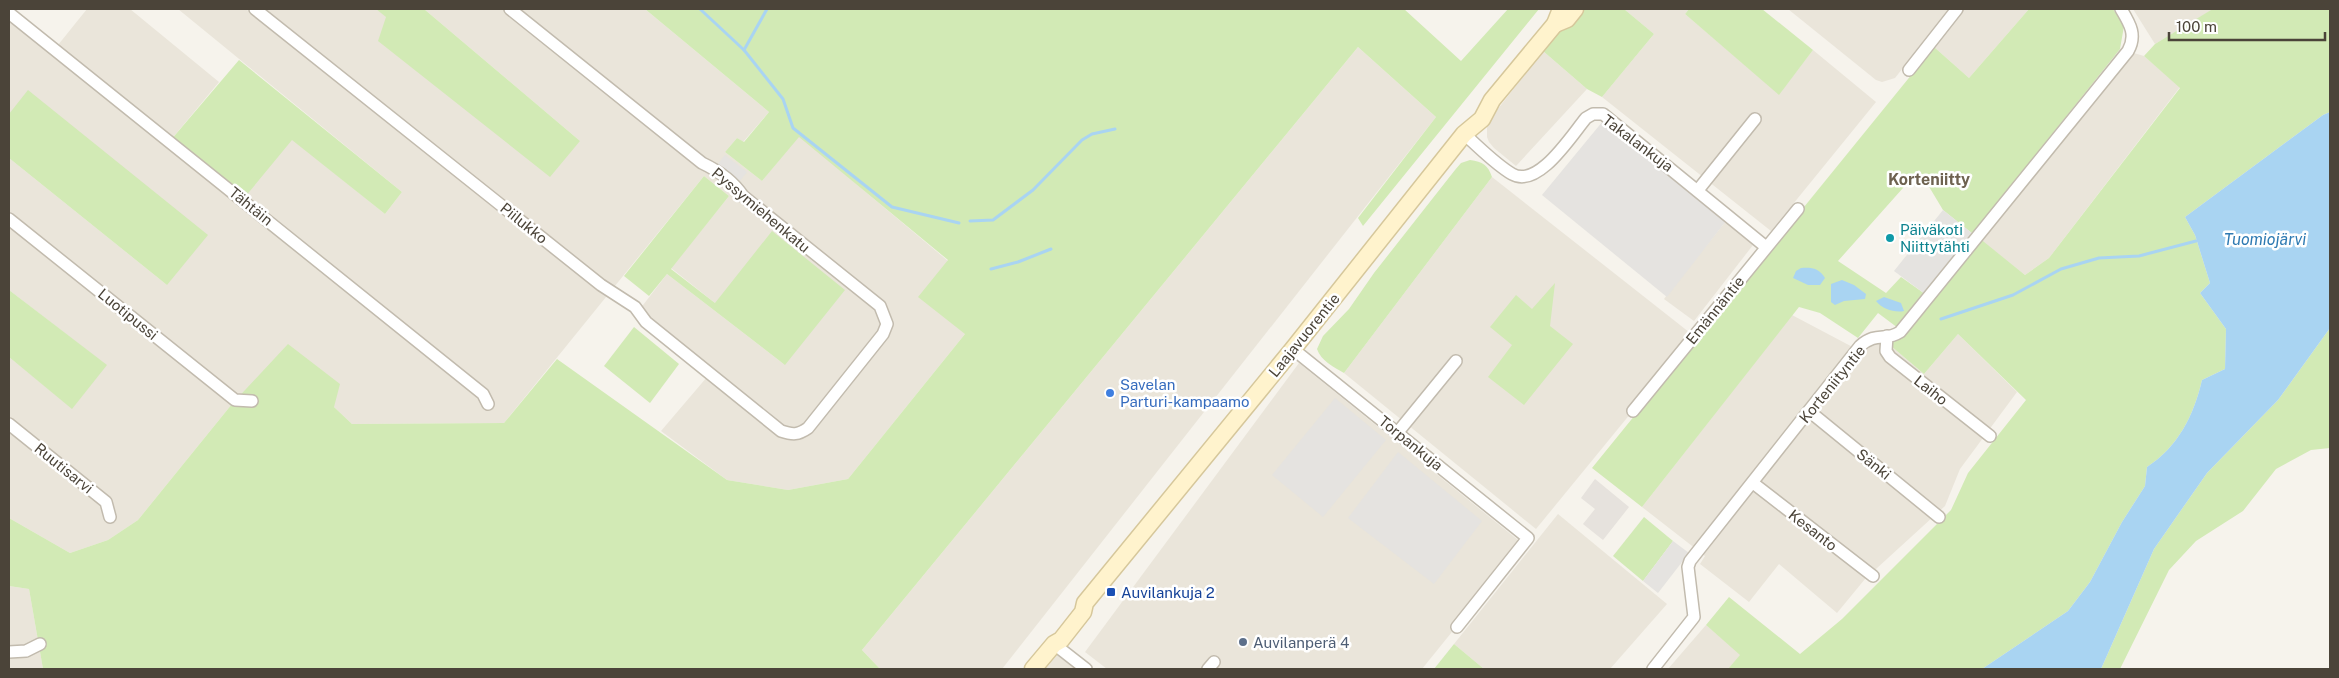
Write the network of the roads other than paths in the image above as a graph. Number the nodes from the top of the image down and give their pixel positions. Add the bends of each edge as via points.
1 (255, 9) edge
2 (510, 9) edge
3 (1575, 9) edge
4 (1958, 9) edge
5 (2121, 9) edge
6 (9, 13) edge
7 (1558, 16) edge
8 (1909, 70) dead end
9 (1755, 119) dead end
10 (1464, 134) junction
11 (1698, 190) junction
12 (1798, 208) dead end
13 (9, 219) edge
14 (1766, 247) junction
15 (1887, 336) junction
16 (1293, 350) junction
17 (1456, 361) dead end
18 (252, 401) dead end
19 (488, 404) dead end
20 (1633, 411) dead end
21 (1809, 411) junction
22 (9, 424) edge
23 (1398, 432) junction
24 (792, 435) joint
25 (1990, 436) dead end
26 (1753, 483) junction
27 (1939, 516) dead end
28 (110, 517) dead end
29 (1874, 576) dead end
30 (1457, 627) dead end
31 (40, 644) dead end
32 (1054, 644) junction
33 (9, 652) edge
34 (1033, 669) edge
35 (1086, 669) edge
36 (1653, 669) edge

1 - 24 street, Piilukko via 601,285 635,308 646,322 782,431
2 - 24 street, Pyssymiehenkatu via 702,163 736,186 743,196 880,306 887,324 884,334 808,428
3 - 7 main road, Laajavuorentie via 1567,19
4 - 8 street
5 - 15 street, Korteniityntie via 2133,34 2133,43 2128,51 1904,327
6 - 19 street, Tähtäin via 483,394
7 - 10 main road, Laajavuorentie via 1492,100 1482,119
9 - 11 street
10 - 11 street, Takalankuja via 1512,174 1527,178 1542,171 1586,118 1603,114
10 - 16 main road, Laajavuorentie
11 - 14 street, Takalankuja
12 - 14 street, Emännäntie
13 - 18 street, Luotipussi via 235,400
14 - 20 street, Emännäntie
15 - 21 street, Korteniityntie via 1867,340
15 - 25 street, Laiho via 1886,351 1890,357
16 - 23 street, Torpankuja
16 - 32 main road, Laajavuorentie via 1086,603 1072,627
17 - 23 street
21 - 26 street, Korteniityntie
21 - 27 street, Sänki
22 - 28 street, Ruutisarvi via 106,502
23 - 30 street, Torpankuja via 1528,538
26 - 29 street, Kesanto
26 - 36 street, Korteniityntie via 1689,564 1694,618
31 - 33 street via 26,651
32 - 34 main road, Laajavuorentie
32 - 35 street

